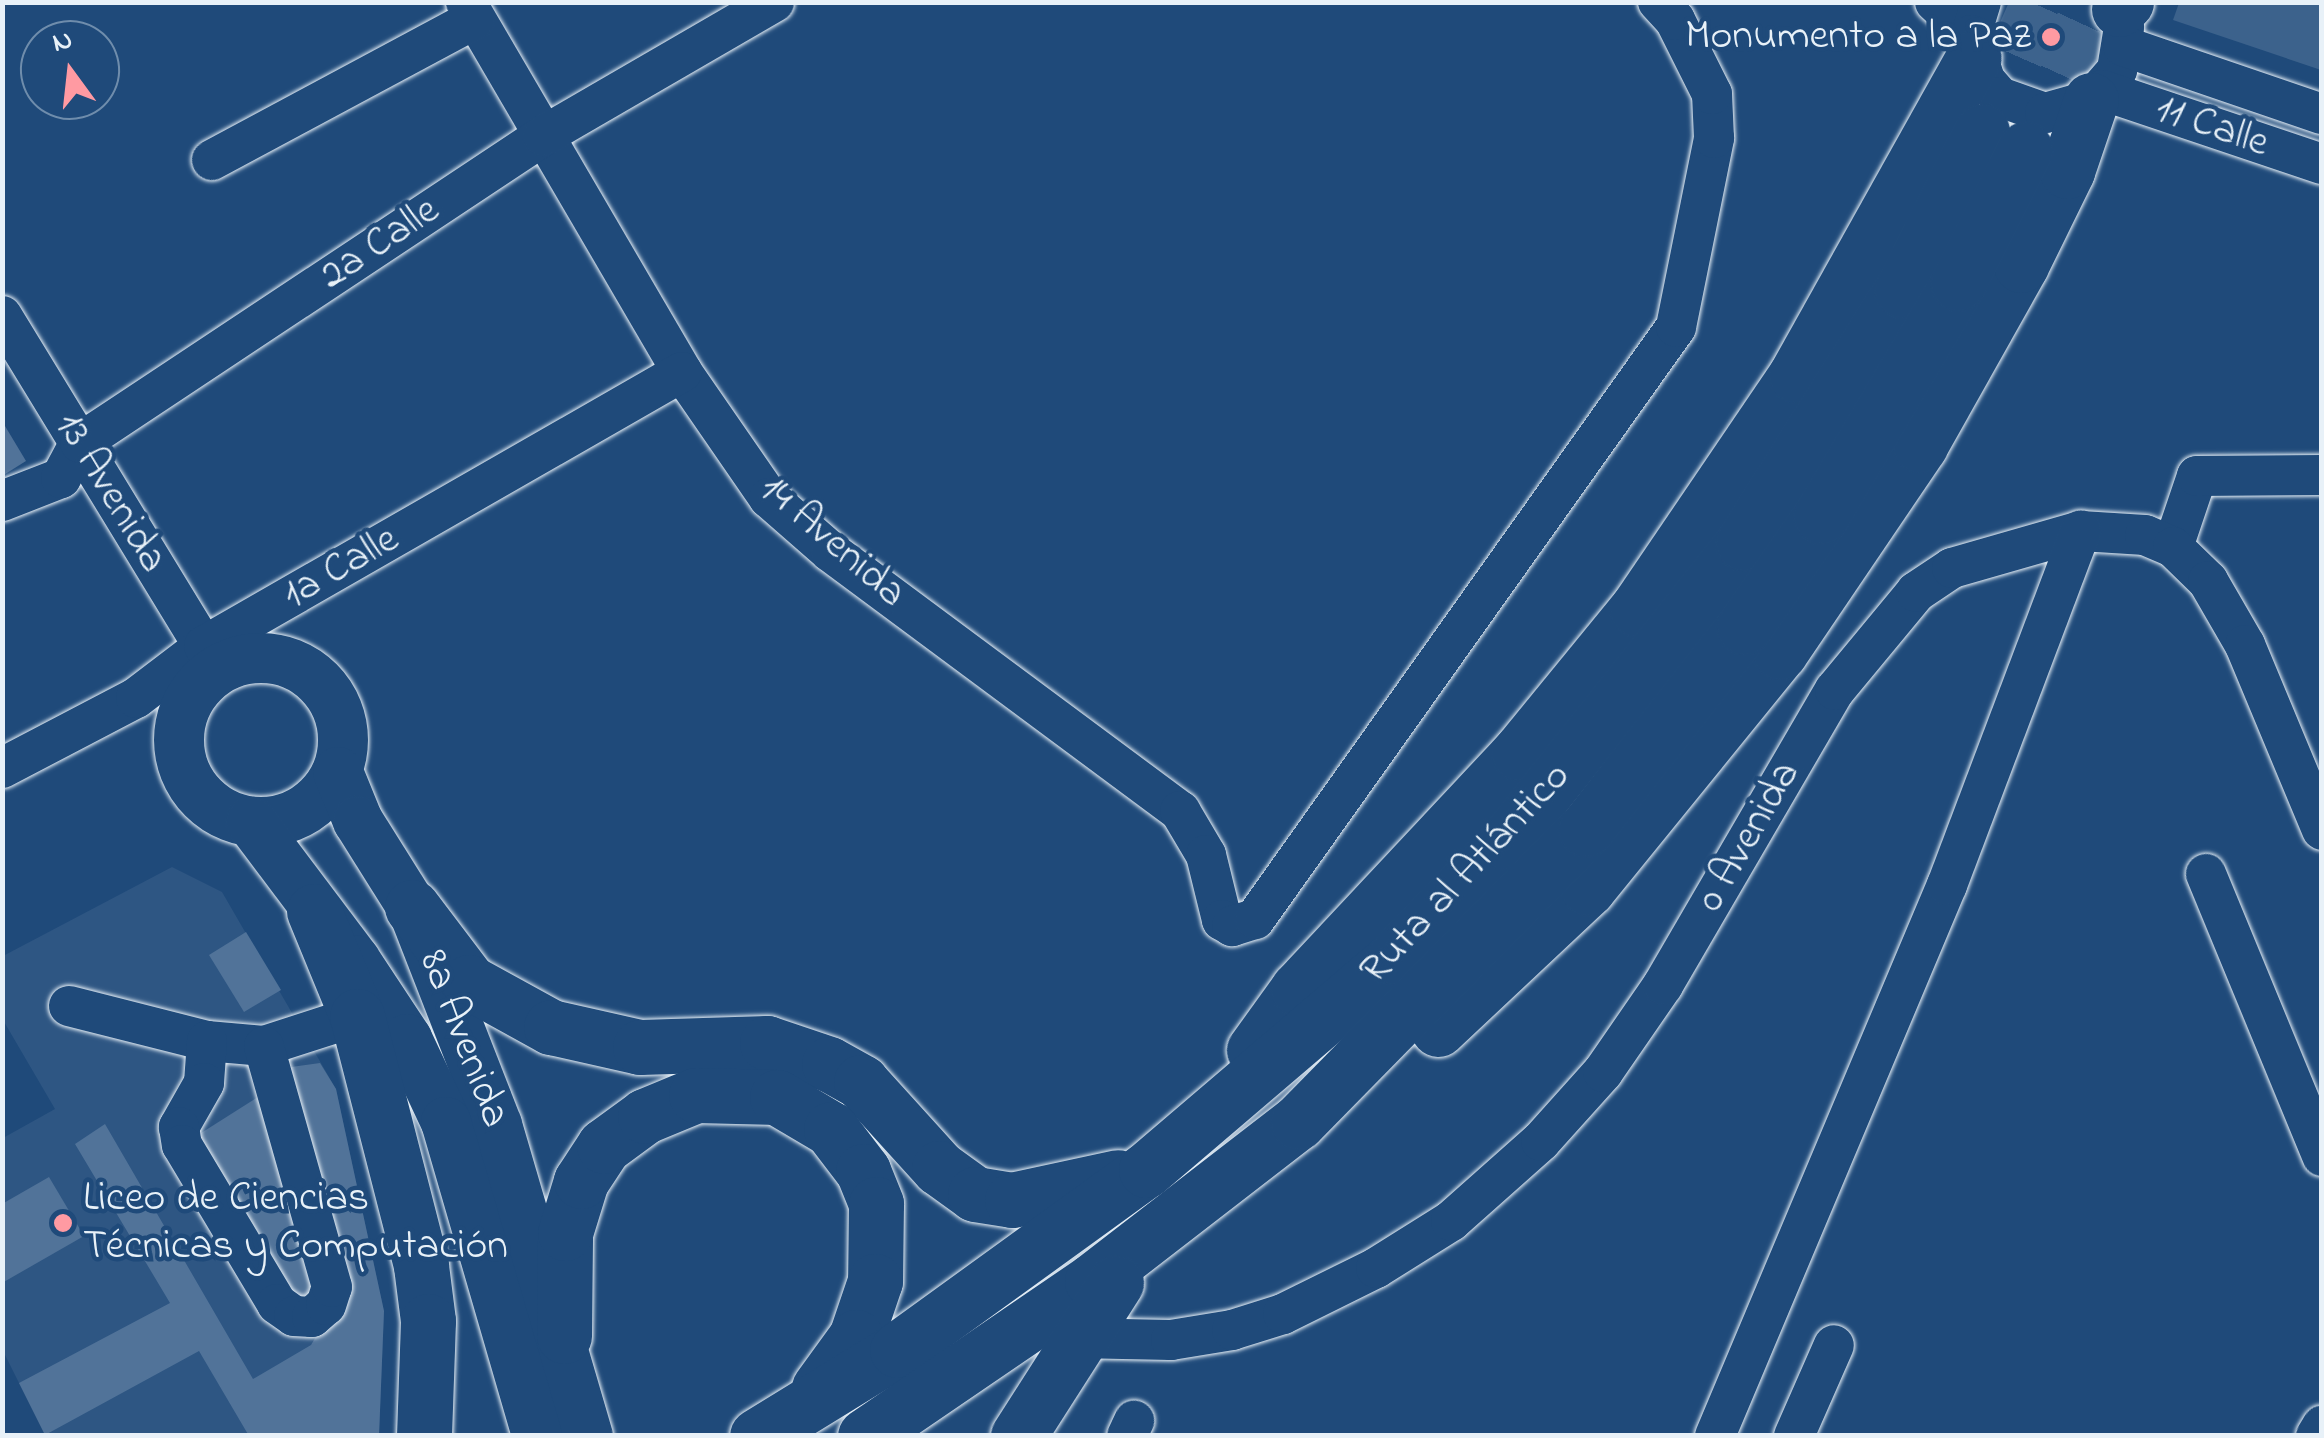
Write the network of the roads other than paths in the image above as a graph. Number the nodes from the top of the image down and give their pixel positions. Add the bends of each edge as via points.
1 (774, 2) edge
2 (1658, 2) edge
3 (1935, 2) edge
4 (471, 11) edge
5 (2121, 15) edge
6 (1975, 32) edge
7 (2097, 95) junction
8 (2322, 114) edge
9 (543, 136) junction
10 (212, 160) dead end
11 (2322, 164) edge
12 (2, 316) edge
13 (682, 372) junction
14 (80, 443) junction
15 (2322, 475) edge
16 (2, 500) edge
17 (2081, 531) junction
18 (2173, 547) junction
19 (211, 658) junction
20 (2, 768) edge
21 (338, 772) junction
22 (251, 822) junction
23 (2322, 830) edge
24 (2206, 874) dead end
25 (412, 908) junction
26 (314, 911) junction
27 (69, 1006) dead end
28 (357, 1016) junction
29 (207, 1041) junction
30 (264, 1046) junction
31 (1298, 1122) junction
32 (1196, 1128) junction
33 (2322, 1156) edge
34 (1146, 1170) junction
35 (1188, 1211) junction
36 (1075, 1338) junction
37 (1834, 1345) dead end
38 (568, 1350) junction
39 (807, 1406) junction
40 (2322, 1426) edge
41 (424, 1436) edge
42 (537, 1436) edge
43 (588, 1436) edge
44 (757, 1436) edge
45 (865, 1436) edge
46 (1018, 1436) edge
47 (1714, 1436) edge
48 (1794, 1436) edge
49 (2316, 1436) edge

1 - 9 street, 2a Calle
2 - 13 street, 14 Avenida via 1675,20 1712,94 1714,138 1676,327 1255,918 1232,926 1222,920 1206,855 1180,811 768,498
3 - 6 street
4 - 9 street, 14 Avenida
4 - 10 street
5 - 7 street
5 - 8 street, 11 Calle
6 - 7 street via 2000,97 2046,113
6 - 32 highway via 1796,375 1637,609 1519,753 1298,988
7 - 11 street, 11 Calle
7 - 31 highway via 2021,265 1920,445 1712,740 1588,888 1508,967 1417,1048
9 - 13 street, 14 Avenida
9 - 14 street, 2a Calle
12 - 14 street, 13 Avenida
13 - 19 street, 1a Calle
14 - 16 street, 2a Calle via 61,478
14 - 19 street, 13 Avenida
15 - 18 street via 2197,476
17 - 18 street, 0 Avenida via 2145,534
17 - 36 street, 0 Avenida via 1952,568 1916,592 1834,690 1672,970 1603,1072 1541,1141 1451,1221 1376,1268 1232,1330 1172,1340
17 - 47 street via 1946,885
18 - 23 street, 0 Avenida via 2208,581 2245,645
19 - 20 street, 1a Calle
19 - 21 main road via 268,658 316,677 342,720
19 - 22 main road via 184,708 180,758 205,801
21 - 22 main road via 302,811
21 - 25 main road, 8a Avenida via 358,820
22 - 26 main road, 8a Avenida
24 - 33 street
25 - 34 highway via 469,982 550,1026 640,1047 767,1043 829,1064 861,1082 940,1168 975,1194 1012,1200
25 - 38 main road, 8a Avenida via 497,1125
26 - 28 highway
26 - 42 main road, 8a Avenida via 407,1039 446,1122
27 - 29 street
28 - 30 street
28 - 41 highway via 420,1266 428,1339
29 - 30 street
29 - 30 street via 204,1083 179,1128 182,1145 277,1304 294,1316 312,1317 326,1305 332,1286
31 - 32 highway, Ruta al Atlántico via 1586,829 1744,627 1892,399 2003,140 1743,542 1645,673 1506,842 1396,956
31 - 35 highway, Ruta al Atlántico
32 - 34 highway, Ruta al Atlántico
34 - 39 highway, Ruta al Atlántico via 897,1350
35 - 36 highway via 1104,1295
35 - 45 highway, Ruta al Atlántico via 961,1376
36 - 46 highway
37 - 48 street
38 - 39 highway via 564,1233 582,1181 604,1146 646,1116 696,1095 777,1097 832,1129 863,1171 876,1204 875,1282 856,1337
38 - 43 main road, 8a Avenida
39 - 44 highway, Ruta al Atlántico
40 - 49 street

